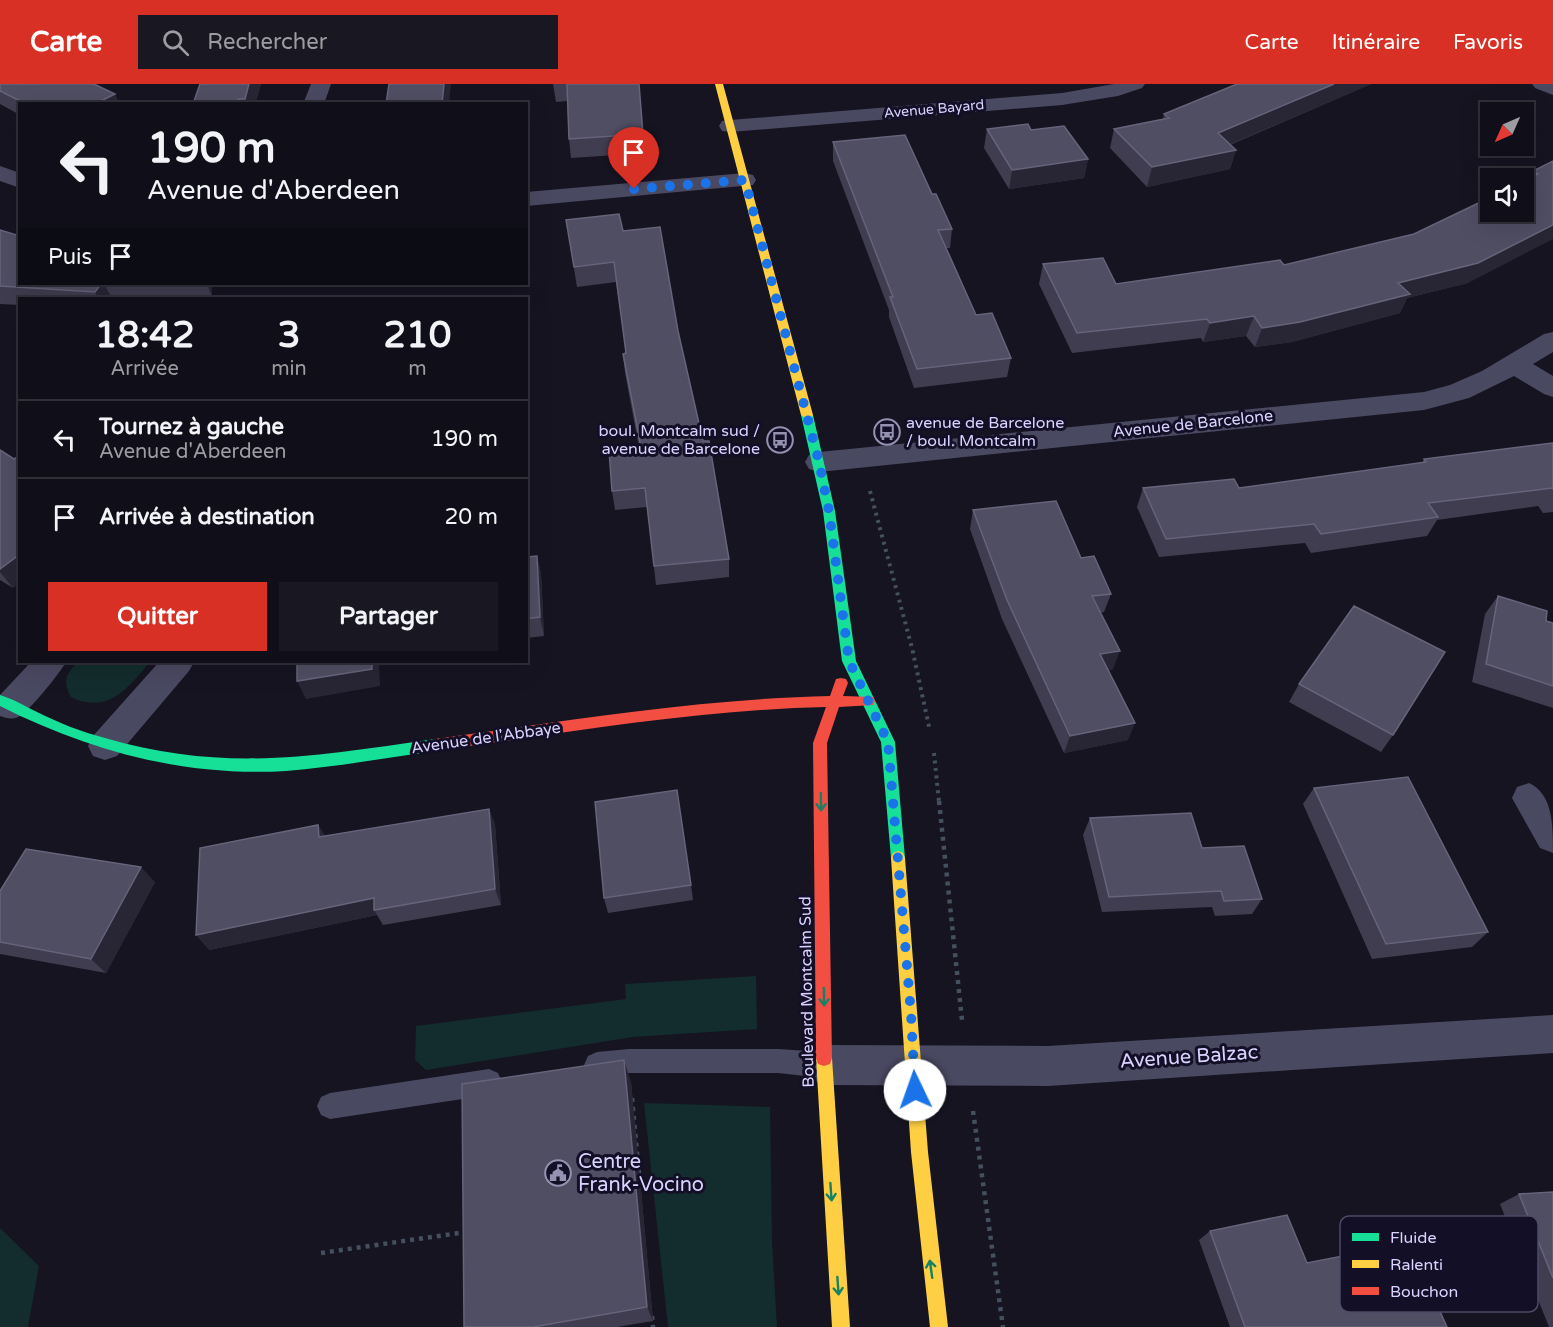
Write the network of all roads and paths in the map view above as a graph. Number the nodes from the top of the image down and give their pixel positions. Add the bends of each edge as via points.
1 (321, 84) edge
2 (719, 84) edge
3 (1135, 84) edge
4 (1542, 84) edge
5 (1553, 89) edge
6 (314, 102) edge
7 (730, 126) junction
8 (0, 173) edge
9 (745, 180) junction
10 (18, 181) edge
11 (528, 199) edge
12 (1553, 340) edge
13 (1515, 365) junction
14 (1553, 388) edge
15 (819, 462) junction
16 (849, 661) junction
17 (49, 663) edge
18 (177, 663) edge
19 (835, 701) junction
20 (868, 701) junction
21 (5, 703) edge
22 (105, 746) junction
23 (1529, 798) dead end
24 (1553, 837) edge
25 (1553, 1034) edge
26 (824, 1065) junction
27 (914, 1067) junction
28 (573, 1069) edge
29 (517, 1077) edge
30 (643, 1094) dead end
31 (330, 1106) dead end
32 (975, 1128) dead end
33 (640, 1183) dead end
34 (477, 1231) edge
35 (321, 1252) dead end
36 (652, 1309) dead end
37 (653, 1327) edge
38 (841, 1327) edge
39 (939, 1327) edge
40 (1004, 1327) edge

1 - 6 street
2 - 7 street, Boulevard Montcalm Sud
3 - 7 street, Avenue Bayard via 1111,92 1062,99
4 - 5 street
7 - 9 street, Boulevard Montcalm Sud
8 - 10 street
9 - 11 street
9 - 15 street, Boulevard Montcalm Sud
12 - 13 street, Avenue de Barcelone
13 - 14 street
13 - 15 street, Avenue de Barcelone via 1470,389 1424,401
15 - 16 street, Boulevard Montcalm Sud
16 - 19 street, Boulevard Montcalm Sud
16 - 20 street, Boulevard Montcalm Sud
17 - 21 street, Avenue de l'Abbaye
18 - 22 street
19 - 20 street, Avenue de l'Abbaye
19 - 22 street, Avenue de l'Abbaye via 705,708 261,766 180,763
19 -> 26 street, Boulevard Montcalm Sud via 820,743
20 - 27 street, Boulevard Montcalm Sud via 888,742
21 - 22 street, Avenue de l'Abbaye
23 - 24 street
25 - 27 street, Avenue Balzac via 1048,1066
26 - 27 street, Avenue Balzac
26 - 28 lane via 778,1061 629,1061
26 -> 38 street, Boulevard Montcalm Sud
39 -> 27 street, Boulevard Montcalm Sud via 927,1236
29 - 31 lane
30 - 33 path via 632,1094
32 - 40 path
34 - 35 path
36 - 37 path

